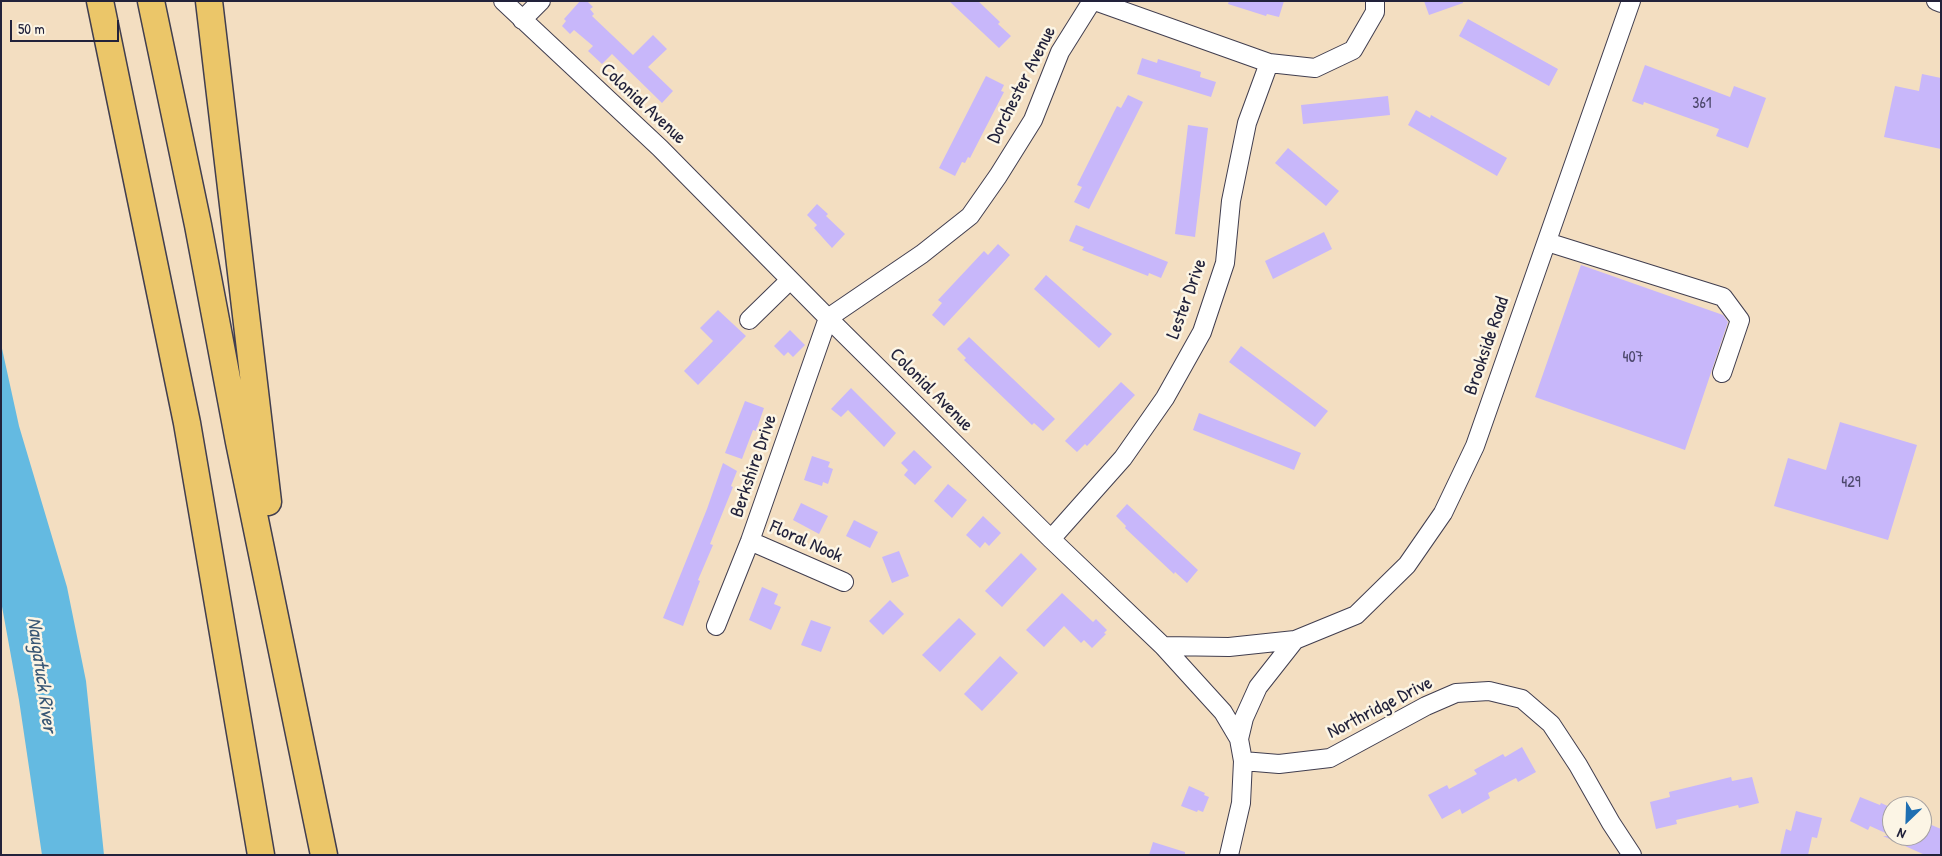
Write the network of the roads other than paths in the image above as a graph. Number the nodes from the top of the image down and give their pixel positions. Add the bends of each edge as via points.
1 (87, 1) edge
2 (100, 1) edge
3 (151, 1) edge
4 (209, 1) edge
5 (503, 1) edge
6 (541, 1) edge
7 (1093, 1) edge
8 (1375, 1) edge
9 (1631, 1) edge
10 (1936, 1) edge
11 (1941, 3) edge
12 (522, 20) junction
13 (1269, 63) junction
14 (140, 198) junction
15 (1546, 242) junction
16 (790, 280) junction
17 (828, 318) junction
18 (748, 320) dead end
19 (1722, 373) dead end
20 (1051, 539) junction
21 (750, 541) junction
22 (844, 582) dead end
23 (716, 626) dead end
24 (1295, 640) junction
25 (1163, 646) junction
26 (1239, 739) junction
27 (301, 740) junction
28 (1243, 761) junction
29 (1229, 852) edge
30 (261, 855) edge
31 (324, 855) edge
32 (1632, 855) edge

1 - 14 highway
2 - 14 highway
3 - 27 highway
4 - 27 highway via 260,444
5 - 12 street, Colonial Avenue
6 - 12 street
7 - 13 street, Dorchester Avenue
7 - 17 street, Dorchester Avenue via 1060,52 1033,120 970,216 922,254
8 - 13 street, Dorchester Avenue via 1375,12 1352,50 1315,68
9 - 15 street, Brookside Road
10 - 11 street
12 - 16 street, Colonial Avenue via 660,148
13 - 20 street, Lester Drive via 1247,123 1232,201 1225,263 1202,332 1165,398 1123,458
14 - 30 highway via 187,423
15 - 19 street via 1723,297 1740,320
15 - 24 street, Brookside Road via 1475,446 1443,513 1407,565 1356,615
16 - 17 street, Colonial Avenue
16 - 18 street
17 - 20 street, Colonial Avenue
17 - 21 street, Berkshire Drive
20 - 25 street, Colonial Avenue
21 - 22 street, Floral Nook
21 - 23 street, Berkshire Drive
24 - 25 street, Brookside Road via 1229,647
24 - 26 street, Brookside Road via 1258,687 1244,718
25 - 26 street, Colonial Avenue via 1223,712
26 - 28 street, Colonial Avenue
27 - 31 highway
28 - 29 street, Colonial Avenue via 1241,803
28 - 32 street, Northridge Drive via 1279,764 1330,758 1426,706 1456,694 1490,691 1522,699 1551,724

